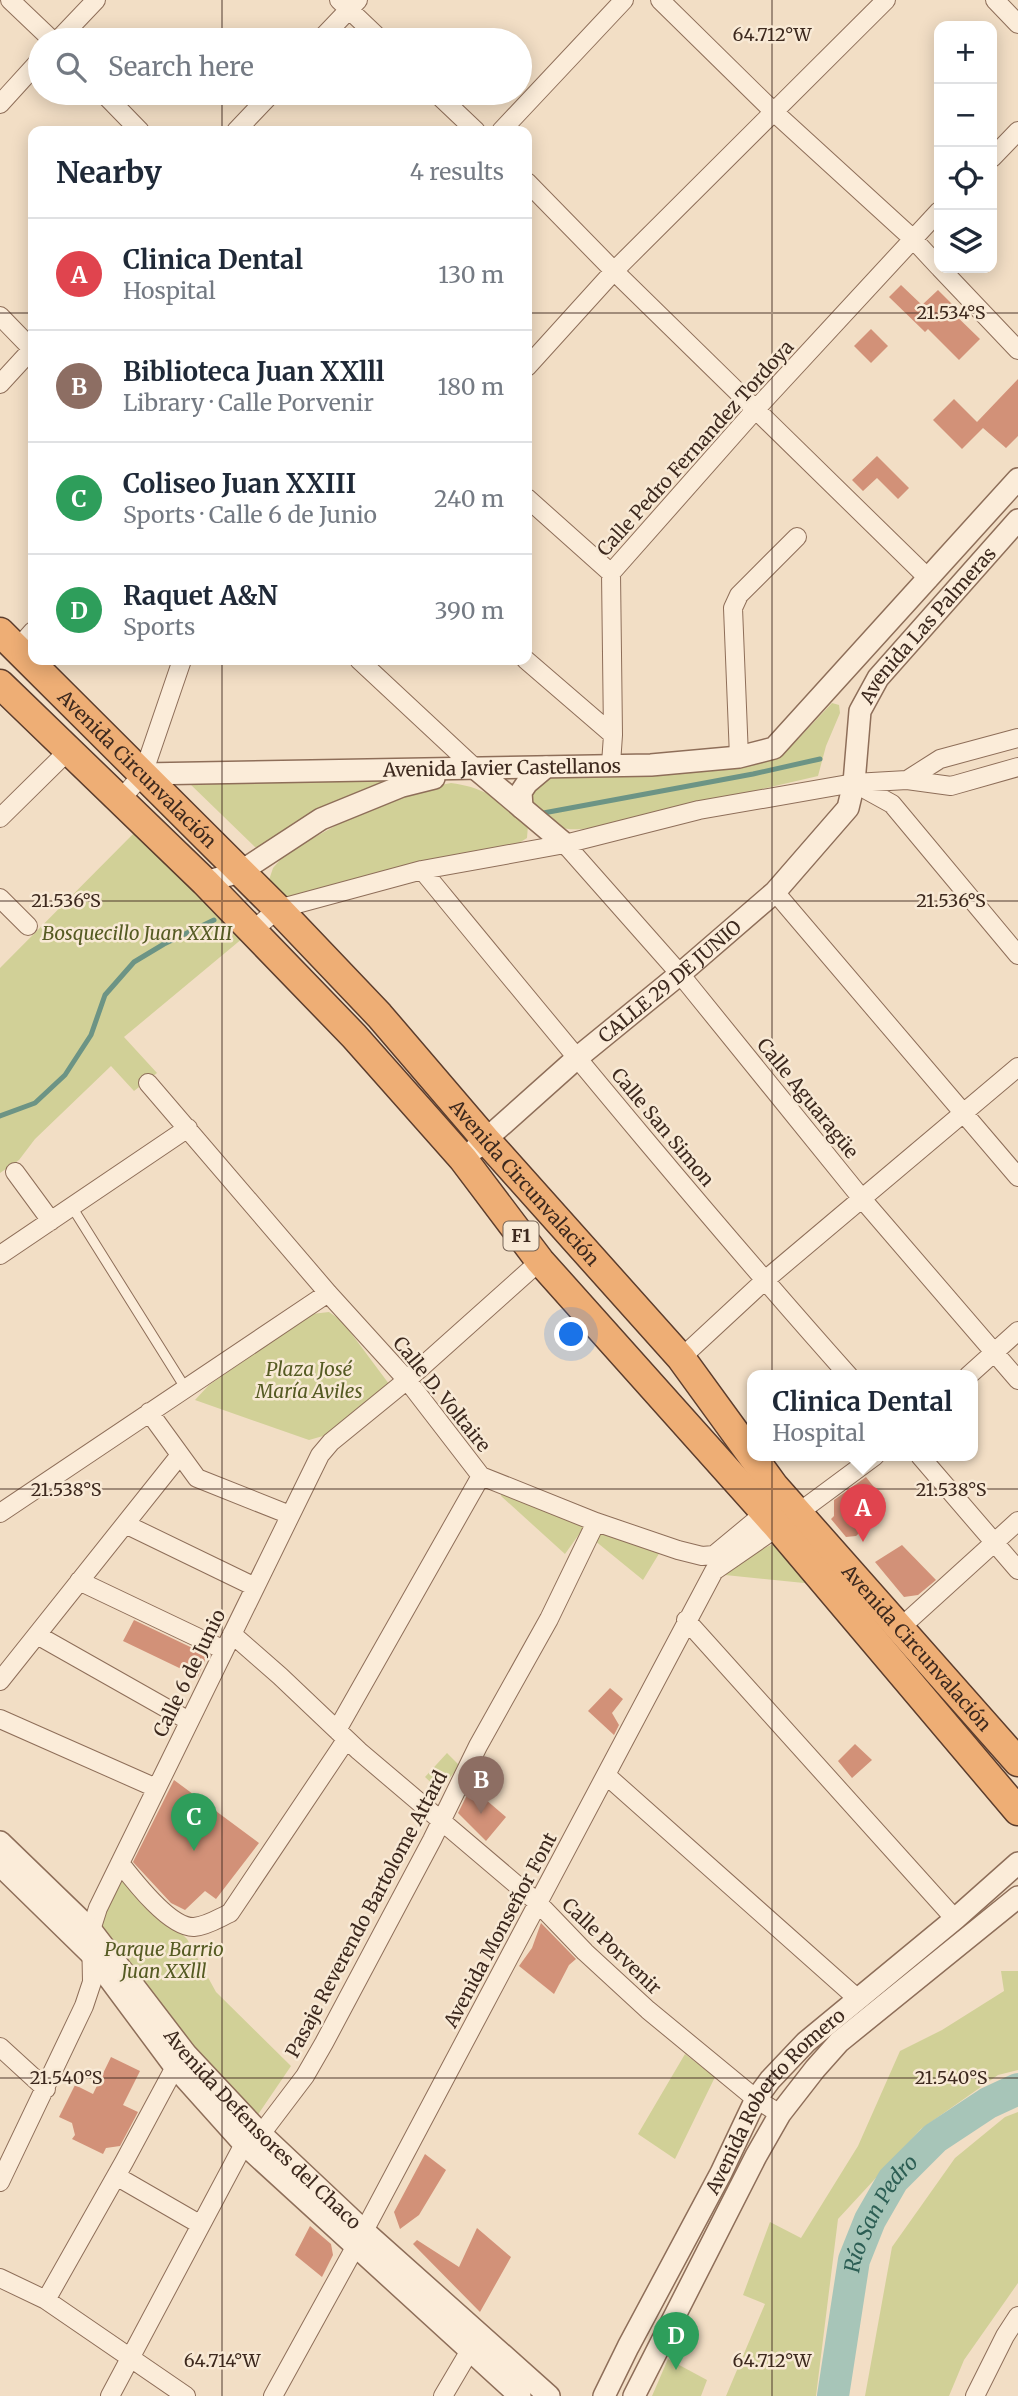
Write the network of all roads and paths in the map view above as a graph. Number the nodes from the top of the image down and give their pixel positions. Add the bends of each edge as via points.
1 (10, 0) edge
2 (96, 0) edge
3 (624, 0) edge
4 (660, 0) edge
5 (886, 0) edge
6 (995, 0) edge
7 (349, 3) edge
8 (1018, 23) edge
9 (39, 28) edge
10 (69, 28) edge
11 (329, 28) edge
12 (371, 28) edge
13 (28, 73) edge
14 (532, 98) edge
15 (0, 104) edge
16 (115, 105) edge
17 (261, 105) edge
18 (449, 105) edge
19 (525, 105) edge
20 (774, 111) junction
21 (136, 126) edge
22 (241, 126) edge
23 (472, 126) edge
24 (506, 126) edge
25 (1018, 131) edge
26 (997, 153) edge
27 (532, 187) edge
28 (934, 216) edge
29 (912, 238) junction
30 (934, 261) edge
31 (614, 271) junction
32 (946, 273) edge
33 (0, 316) edge
34 (28, 344) edge
35 (1018, 350) edge
36 (28, 354) edge
37 (532, 361) edge
38 (0, 384) edge
39 (757, 409) junction
40 (1018, 479) edge
41 (532, 502) edge
42 (1018, 520) edge
43 (797, 537) dead end
44 (611, 573) junction
45 (929, 579) junction
46 (43, 665) edge
47 (180, 665) edge
48 (364, 665) edge
49 (532, 665) edge
50 (0, 684) edge
51 (832, 685) junction
52 (860, 712) junction
53 (613, 735) junction
54 (1018, 738) edge
55 (69, 750) junction
56 (739, 757) junction
57 (611, 764) junction
58 (546, 766) junction
59 (1018, 767) edge
60 (477, 769) junction
61 (143, 774) junction
62 (907, 780) junction
63 (854, 783) junction
64 (121, 799) junction
65 (529, 814) junction
66 (0, 818) edge
67 (565, 844) junction
68 (422, 870) junction
69 (240, 872) junction
70 (205, 882) junction
71 (775, 892) junction
72 (0, 898) edge
73 (278, 909) junction
74 (28, 926) dead end
75 (253, 930) junction
76 (1018, 955) edge
77 (680, 974) junction
78 (577, 1058) junction
79 (1018, 1067) edge
80 (148, 1083) dead end
81 (964, 1114) junction
82 (188, 1128) junction
83 (486, 1140) junction
84 (463, 1159) junction
85 (15, 1172) dead end
86 (1018, 1177) edge
87 (863, 1200) junction
88 (72, 1207) junction
89 (51, 1221) junction
90 (0, 1255) edge
91 (540, 1261) junction
92 (764, 1281) junction
93 (328, 1293) junction
94 (1018, 1331) edge
95 (994, 1351) junction
96 (681, 1358) junction
97 (844, 1370) edge
98 (974, 1370) edge
99 (407, 1380) junction
100 (1018, 1380) edge
101 (186, 1389) junction
102 (149, 1412) junction
103 (180, 1455) junction
104 (747, 1460) edge
105 (748, 1461) edge
106 (867, 1461) edge
107 (924, 1461) edge
108 (481, 1476) junction
109 (781, 1512) junction
110 (0, 1513) edge
111 (290, 1515) junction
112 (1018, 1521) edge
113 (596, 1522) junction
114 (125, 1524) junction
115 (993, 1542) junction
116 (1018, 1570) edge
117 (79, 1581) junction
118 (255, 1587) junction
119 (686, 1620) junction
120 (899, 1629) junction
121 (37, 1634) junction
122 (228, 1642) junction
123 (0, 1681) edge
124 (0, 1719) edge
125 (189, 1721) junction
126 (342, 1735) junction
127 (1018, 1762) edge
128 (606, 1775) junction
129 (156, 1788) junction
130 (1018, 1811) edge
131 (441, 1820) junction
132 (0, 1842) edge
133 (120, 1863) junction
134 (1018, 1863) edge
135 (0, 1865) edge
136 (1018, 1897) edge
137 (538, 1903) junction
138 (955, 1919) junction
139 (91, 1930) junction
140 (91, 1954) junction
141 (858, 1999) junction
142 (0, 2047) edge
143 (175, 2067) junction
144 (46, 2089) junction
145 (756, 2099) junction
146 (780, 2114) junction
147 (253, 2139) junction
148 (116, 2176) junction
149 (0, 2182) edge
150 (201, 2225) junction
151 (359, 2239) junction
152 (2, 2283) edge
153 (46, 2300) junction
154 (1018, 2316) edge
155 (469, 2352) junction
156 (128, 2358) junction
157 (110, 2396) edge
158 (186, 2396) edge
159 (272, 2396) edge
160 (443, 2396) edge
161 (520, 2396) edge
162 (549, 2396) edge
163 (604, 2396) edge
164 (634, 2396) edge
165 (975, 2396) edge

1 - 9 street
2 - 10 street
3 - 14 street
4 - 20 street
5 - 20 street
6 - 8 street
7 - 11 street
7 - 12 street
13 - 15 street
16 - 21 street
17 - 22 street
18 - 23 street
19 - 24 street
20 - 29 street
20 - 31 street
25 - 26 street
27 - 31 street
28 - 29 street, Calle Pedro Fernandez Tordoya
29 - 30 street
29 - 39 street, Calle Pedro Fernandez Tordoya
31 - 37 street
31 - 39 street
32 - 35 street
33 - 34 street
36 - 38 street
39 - 44 street, Calle Pedro Fernandez Tordoya
39 - 45 street
40 - 45 street, Avenida Las Palmeras
41 - 44 street
42 - 52 street, Avenida Las Palmeras via 878,678
43 - 56 street via 739,595 733,608
44 - 53 street, Calle Pedro Fernandez Tordoya
45 - 51 street, Avenida Las Palmeras
46 - 61 highway, Avenida Circunvalación / F1
47 - 61 street
48 - 60 street
49 - 53 street
50 - 55 highway, Avenida Circunvalación / F1
51 - 52 street
51 - 56 street, Avenida Javier Castellanos via 774,748
52 - 63 street, Avenida Las Palmeras
53 - 57 street, Calle Pedro Fernandez Tordoya
54 - 62 street via 940,760
55 - 64 highway, Avenida Circunvalación / F1
55 - 66 street
56 - 57 street, Avenida Javier Castellanos
57 - 58 street, Avenida Javier Castellanos
58 - 60 street, Avenida Javier Castellanos
58 - 65 street via 521,792
59 - 62 street via 951,786
60 - 61 street, Avenida Javier Castellanos
60 - 65 street
60 - 69 street via 402,786 321,819
61 - 64 street
61 - 69 highway, Avenida Circunvalación / F1
62 - 63 street
63 - 67 street via 699,810
63 - 71 street, CALLE 29 DE JUNIO via 848,808
63 - 76 street via 892,804
64 - 70 highway, Avenida Circunvalación / F1
65 - 67 street
67 - 68 street
67 - 77 street, Calle Aguaragüe
68 - 73 street
68 - 78 street, Calle San Simon
69 - 70 street
69 - 73 highway, Avenida Circunvalación / F1
70 - 75 highway, Avenida Circunvalación / F1
71 - 77 street, CALLE 29 DE JUNIO
71 - 81 street
72 - 74 street
73 - 75 street
73 - 83 highway, Avenida Circunvalación / F1 via 379,1015
75 - 84 highway, Avenida Circunvalación / F1
77 - 78 street, CALLE 29 DE JUNIO
77 - 87 street, Calle Aguaragüe
78 - 83 street, CALLE 29 DE JUNIO
78 - 92 street, Calle San Simon
79 - 81 street
80 - 82 street, Calle D. Voltaire
81 - 86 street
81 - 87 street
82 - 88 street
82 - 93 street, Calle D. Voltaire
83 - 84 street, CALLE 29 DE JUNIO
83 - 96 highway, Avenida Circunvalación / F1
84 - 91 highway, Avenida Circunvalación / F1
85 - 89 street
87 - 92 street
87 - 95 street, Calle Aguaragüe
88 - 89 street
88 - 101 lane
89 - 90 street
91 - 99 street, Calle 6 de Junio
91 - 109 highway, Avenida Circunvalación / F1
92 - 96 street
92 - 97 street, Calle San Simon
93 - 99 street, Calle D. Voltaire
93 - 101 street
94 - 95 street
95 - 98 street
95 - 100 street, Calle Aguaragüe
96 - 104 highway, Avenida Circunvalación / F1
99 - 108 street, Calle D. Voltaire
99 - 111 street, Calle 6 de Junio via 331,1442
101 - 102 street
102 - 103 street
102 - 110 street
103 - 111 street via 197,1478
103 - 114 street
105 - 109 highway, Avenida Circunvalación / F1
106 - 109 street
107 - 115 street
108 - 113 street, Calle D. Voltaire
108 - 126 street
109 - 113 street, Calle D. Voltaire via 714,1555 702,1556
109 - 119 street, Avenida Monseñor Font via 714,1571
109 - 120 highway, Avenida Circunvalación / F1
109 - 130 highway, Avenida Circunvalación / F1
111 - 118 street, Calle 6 de Junio
112 - 115 street
113 - 131 street, Pasaje Reverendo Bartolome Attard
114 - 117 street
114 - 118 street
115 - 116 street
115 - 120 street
117 - 121 street
117 - 122 street, Calle Porvenir
118 - 122 street, Calle 6 de Junio
119 - 128 street, Avenida Monseñor Font
119 - 138 street
120 - 127 highway, Avenida Circunvalación / F1
121 - 123 street
121 - 125 street
122 - 125 street, Calle 6 de Junio
122 - 126 street, Calle Porvenir via 280,1676
124 - 129 street
125 - 129 street, Calle 6 de Junio
126 - 131 street, Calle Porvenir
126 - 133 street via 230,1913 191,1927 166,1915
128 - 137 street, Avenida Monseñor Font
128 - 141 street
129 - 133 street, Calle 6 de Junio
131 - 137 street, Calle Porvenir
131 - 147 street, Pasaje Reverendo Bartolome Attard via 305,2076
132 - 139 street, Avenida Defensores del Chaco
133 - 139 street, Calle 6 de Junio
134 - 138 street, Avenida Roberto Romero
135 - 140 street, Avenida Defensores del Chaco
136 - 146 street, Avenida Roberto Romero via 839,2042
137 - 145 street, Calle Porvenir via 648,2010
137 - 151 street, Avenida Monseñor Font
138 - 141 street, Avenida Roberto Romero
139 - 140 street, Calle 6 de Junio
139 - 147 street, Avenida Defensores del Chaco
140 - 143 street, Avenida Defensores del Chaco
140 - 144 street, Calle 6 de Junio via 92,1982 85,2006
141 - 145 street, Avenida Roberto Romero via 806,2042
142 - 144 street
143 - 147 street, Avenida Defensores del Chaco
143 - 148 street
144 - 149 street, Calle 6 de Junio
145 - 146 street, Calle Porvenir
145 - 163 street, Avenida Roberto Romero
146 - 164 street, Avenida Roberto Romero
147 - 150 street, Pasaje Reverendo Bartolome Attard
147 - 151 street, Avenida Defensores del Chaco
148 - 150 street
148 - 153 street
150 - 156 street, Pasaje Reverendo Bartolome Attard
151 - 155 street, Avenida Defensores del Chaco
151 - 159 street, Avenida Monseñor Font
151 - 162 street, Avenida Defensores del Chaco
152 - 153 street
153 - 156 street
154 - 165 street
155 - 160 street
155 - 161 street, Avenida Defensores del Chaco
156 - 157 street, Pasaje Reverendo Bartolome Attard
156 - 158 street

